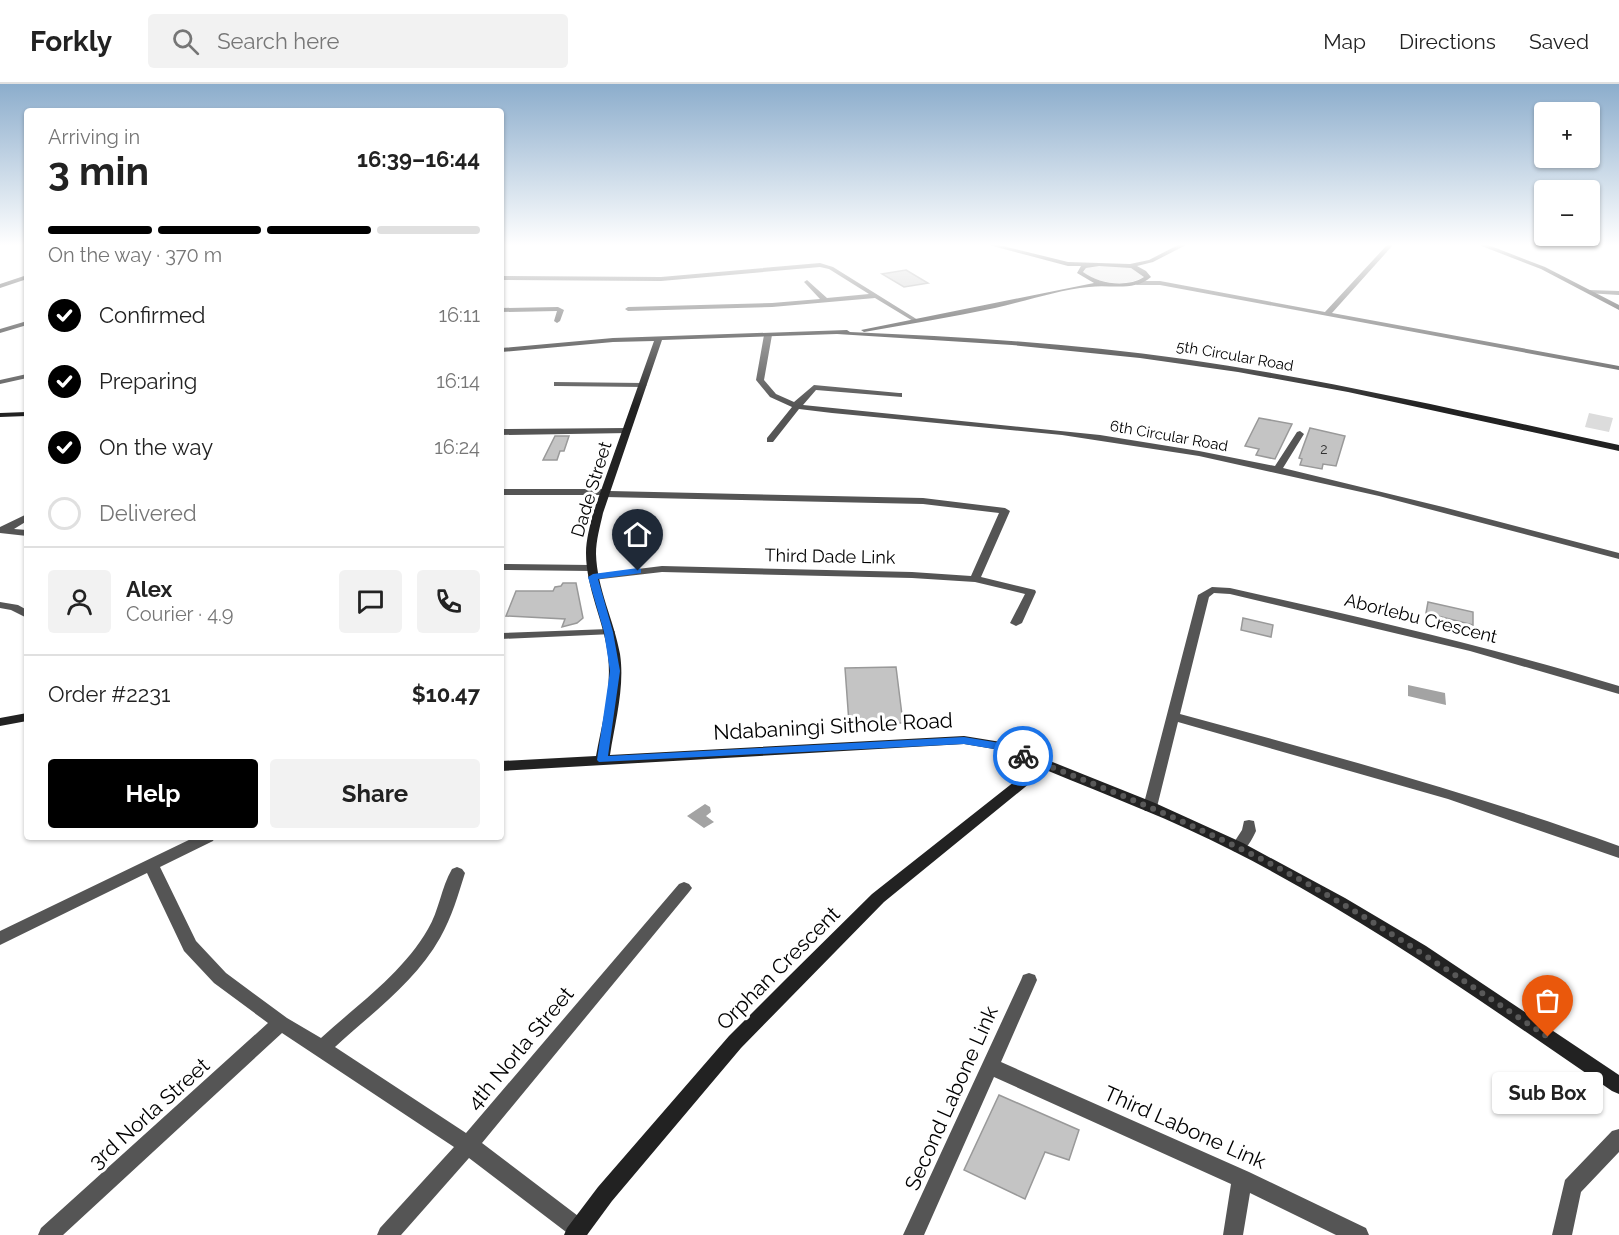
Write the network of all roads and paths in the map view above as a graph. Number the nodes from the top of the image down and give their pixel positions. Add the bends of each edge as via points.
1 (841, 299) edge
2 (879, 299) edge
3 (1025, 299) edge
4 (1242, 299) edge
5 (1342, 299) edge
6 (1602, 299) edge
7 (826, 300) joint
8 (1619, 308) edge
9 (628, 309) dead end
10 (504, 310) edge
11 (1327, 315) junction
12 (915, 320) junction
13 (557, 321) dead end
14 (24, 324) edge
15 (0, 330) edge
16 (840, 334) junction
17 (768, 335) junction
18 (659, 338) junction
19 (504, 350) edge
20 (1619, 362) edge
21 (1596, 364) junction
22 (1619, 368) edge
23 (24, 377) edge
24 (0, 382) edge
25 (557, 384) dead end
26 (643, 385) junction
27 (899, 395) dead end
28 (796, 406) junction
29 (24, 414) edge
30 (0, 415) edge
31 (626, 431) junction
32 (504, 432) edge
33 (1300, 434) dead end
34 (770, 440) dead end
35 (1619, 448) edge
36 (1277, 470) junction
37 (504, 492) edge
38 (605, 493) junction
39 (24, 519) edge
40 (2, 530) edge
41 (24, 533) edge
42 (1619, 556) edge
43 (504, 567) edge
44 (591, 572) junction
45 (975, 579) junction
46 (0, 605) edge
47 (24, 613) edge
48 (1016, 623) dead end
49 (609, 632) junction
50 (504, 636) edge
51 (1619, 690) edge
52 (1173, 716) junction
53 (24, 718) edge
54 (0, 722) edge
55 (602, 760) junction
56 (1045, 764) junction
57 (504, 766) edge
58 (1150, 807) junction
59 (1249, 825) dead end
60 (202, 840) edge
61 (1238, 847) junction
62 (1619, 852) edge
63 (151, 865) junction
64 (457, 873) dead end
65 (684, 888) dead end
66 (0, 938) edge
67 (1029, 980) dead end
68 (281, 1023) junction
69 (322, 1048) junction
70 (990, 1066) junction
71 (1619, 1085) edge
72 (1619, 1138) edge
73 (468, 1145) junction
74 (1242, 1179) junction
75 (576, 1232) edge
76 (48, 1235) edge
77 (387, 1235) edge
78 (913, 1235) edge
79 (1233, 1235) edge
80 (1359, 1235) edge
81 (1562, 1235) edge

1 - 7 street
2 - 12 street
3 - 12 street
4 - 11 street
5 - 11 street
6 - 8 street
7 - 9 street
10 - 13 street via 558,309 561,310
11 - 21 street
12 - 16 street
14 - 15 street
16 - 17 street
16 - 35 street, 5th Circular Road via 1025,343 1186,362 1285,378
17 - 18 street
17 - 28 street, 6th Circular Road via 760,380 769,393
18 - 19 street
18 - 26 street, Dade Street
20 - 21 street
21 - 22 street
23 - 24 street
25 - 26 street
26 - 31 street, Dade Street
27 - 28 street via 814,387
28 - 34 street
28 - 36 street, 6th Circular Road via 1106,438
29 - 30 street
31 - 32 street
31 - 38 street, Dade Street
33 - 36 street
36 - 42 street, 6th Circular Road
37 - 38 street
38 - 44 street, Dade Street via 593,527
38 - 45 street via 922,501 1005,511
39 - 40 street
40 - 41 street
43 - 44 street, Third Dade Link
44 - 45 street, Third Dade Link via 688,569
44 - 49 street, Dade Street
45 - 48 street, Third Dade Link via 1031,592
46 - 47 street
49 - 50 street
49 - 55 street, Dade Street via 615,671
51 - 52 street, Aborlebu Crescent via 1444,641 1212,590 1204,595
52 - 58 street
52 - 62 street via 1390,775
53 - 54 street
55 - 56 street, Ndabaningi Sithole Road via 964,740 996,745
55 - 57 street, Ndabaningi Sithole Road
56 - 58 street, Ndabaningi Sithole Road
56 - 75 street, Orphan Crescent via 878,898 735,1042
58 - 61 street, Ndabaningi Sithole Road
59 - 61 street
60 - 63 street
61 - 71 street, Ndabaningi Sithole Road via 1420,951
63 - 66 street
63 - 68 street via 190,946 220,978
64 - 69 street via 442,919 429,942
65 - 73 street, 4th Norla Street
67 - 70 street, Second Labone Link
68 - 69 street
68 - 76 street, 3rd Norla Street
69 - 73 street
70 - 74 street, Third Labone Link
70 - 78 street, Second Labone Link
72 - 81 street via 1572,1187
73 - 75 street
73 - 77 street, 4th Norla Street
74 - 79 street
74 - 80 street, Third Labone Link

